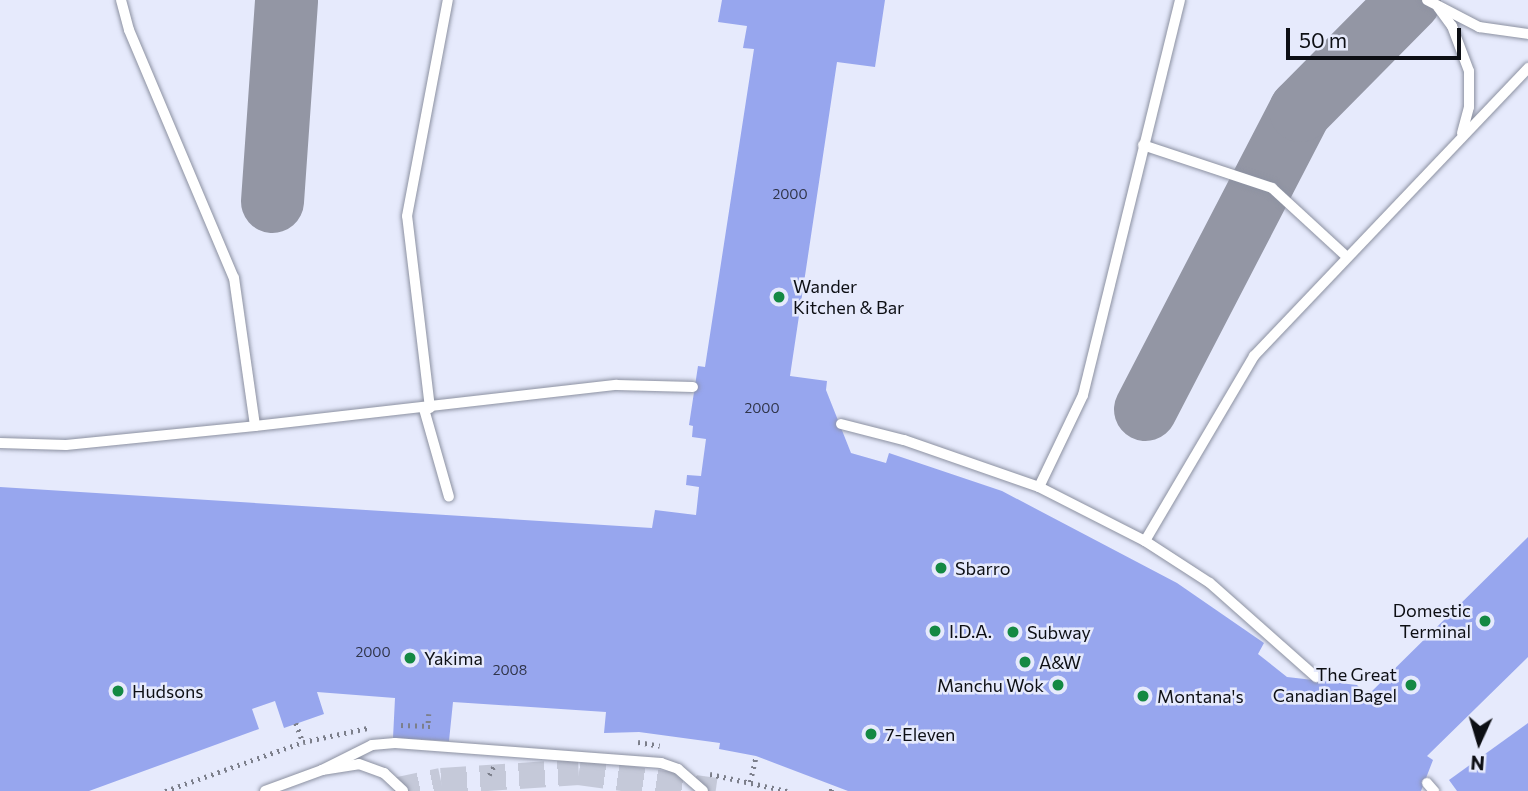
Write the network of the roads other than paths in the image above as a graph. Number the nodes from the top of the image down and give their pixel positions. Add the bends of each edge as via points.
1 (121, 0) edge
2 (449, 0) edge
3 (1427, 0) edge
4 (1180, 1) edge
5 (1437, 7) junction
6 (1528, 34) edge
7 (1528, 68) edge
8 (1143, 145) junction
9 (1454, 146) junction
10 (1346, 256) junction
11 (693, 387) dead end
12 (427, 409) junction
13 (841, 424) dead end
14 (255, 426) junction
15 (0, 443) edge
16 (1039, 487) junction
17 (449, 497) dead end
18 (1145, 541) junction
19 (1315, 677) dead end
20 (322, 770) junction
21 (265, 791) edge
22 (403, 791) edge
23 (703, 791) edge

1 - 14 lane via 129,30 234,278
2 - 12 lane via 407,216
3 - 5 lane
4 - 8 lane
5 - 6 lane via 1494,32
5 - 9 lane via 1452,26 1469,71 1467,119
7 - 9 lane
8 - 10 lane via 1272,188
8 - 16 lane via 1083,395
9 - 10 lane
10 - 18 lane via 1254,356
11 - 12 lane via 617,385
12 - 14 lane
12 - 17 lane
13 - 16 lane via 904,440
14 - 15 lane via 66,445
16 - 18 lane
18 - 19 lane via 1210,583
20 - 21 lane
20 - 22 lane via 345,764 373,767
20 - 23 lane via 372,746 396,743 661,763 678,769

